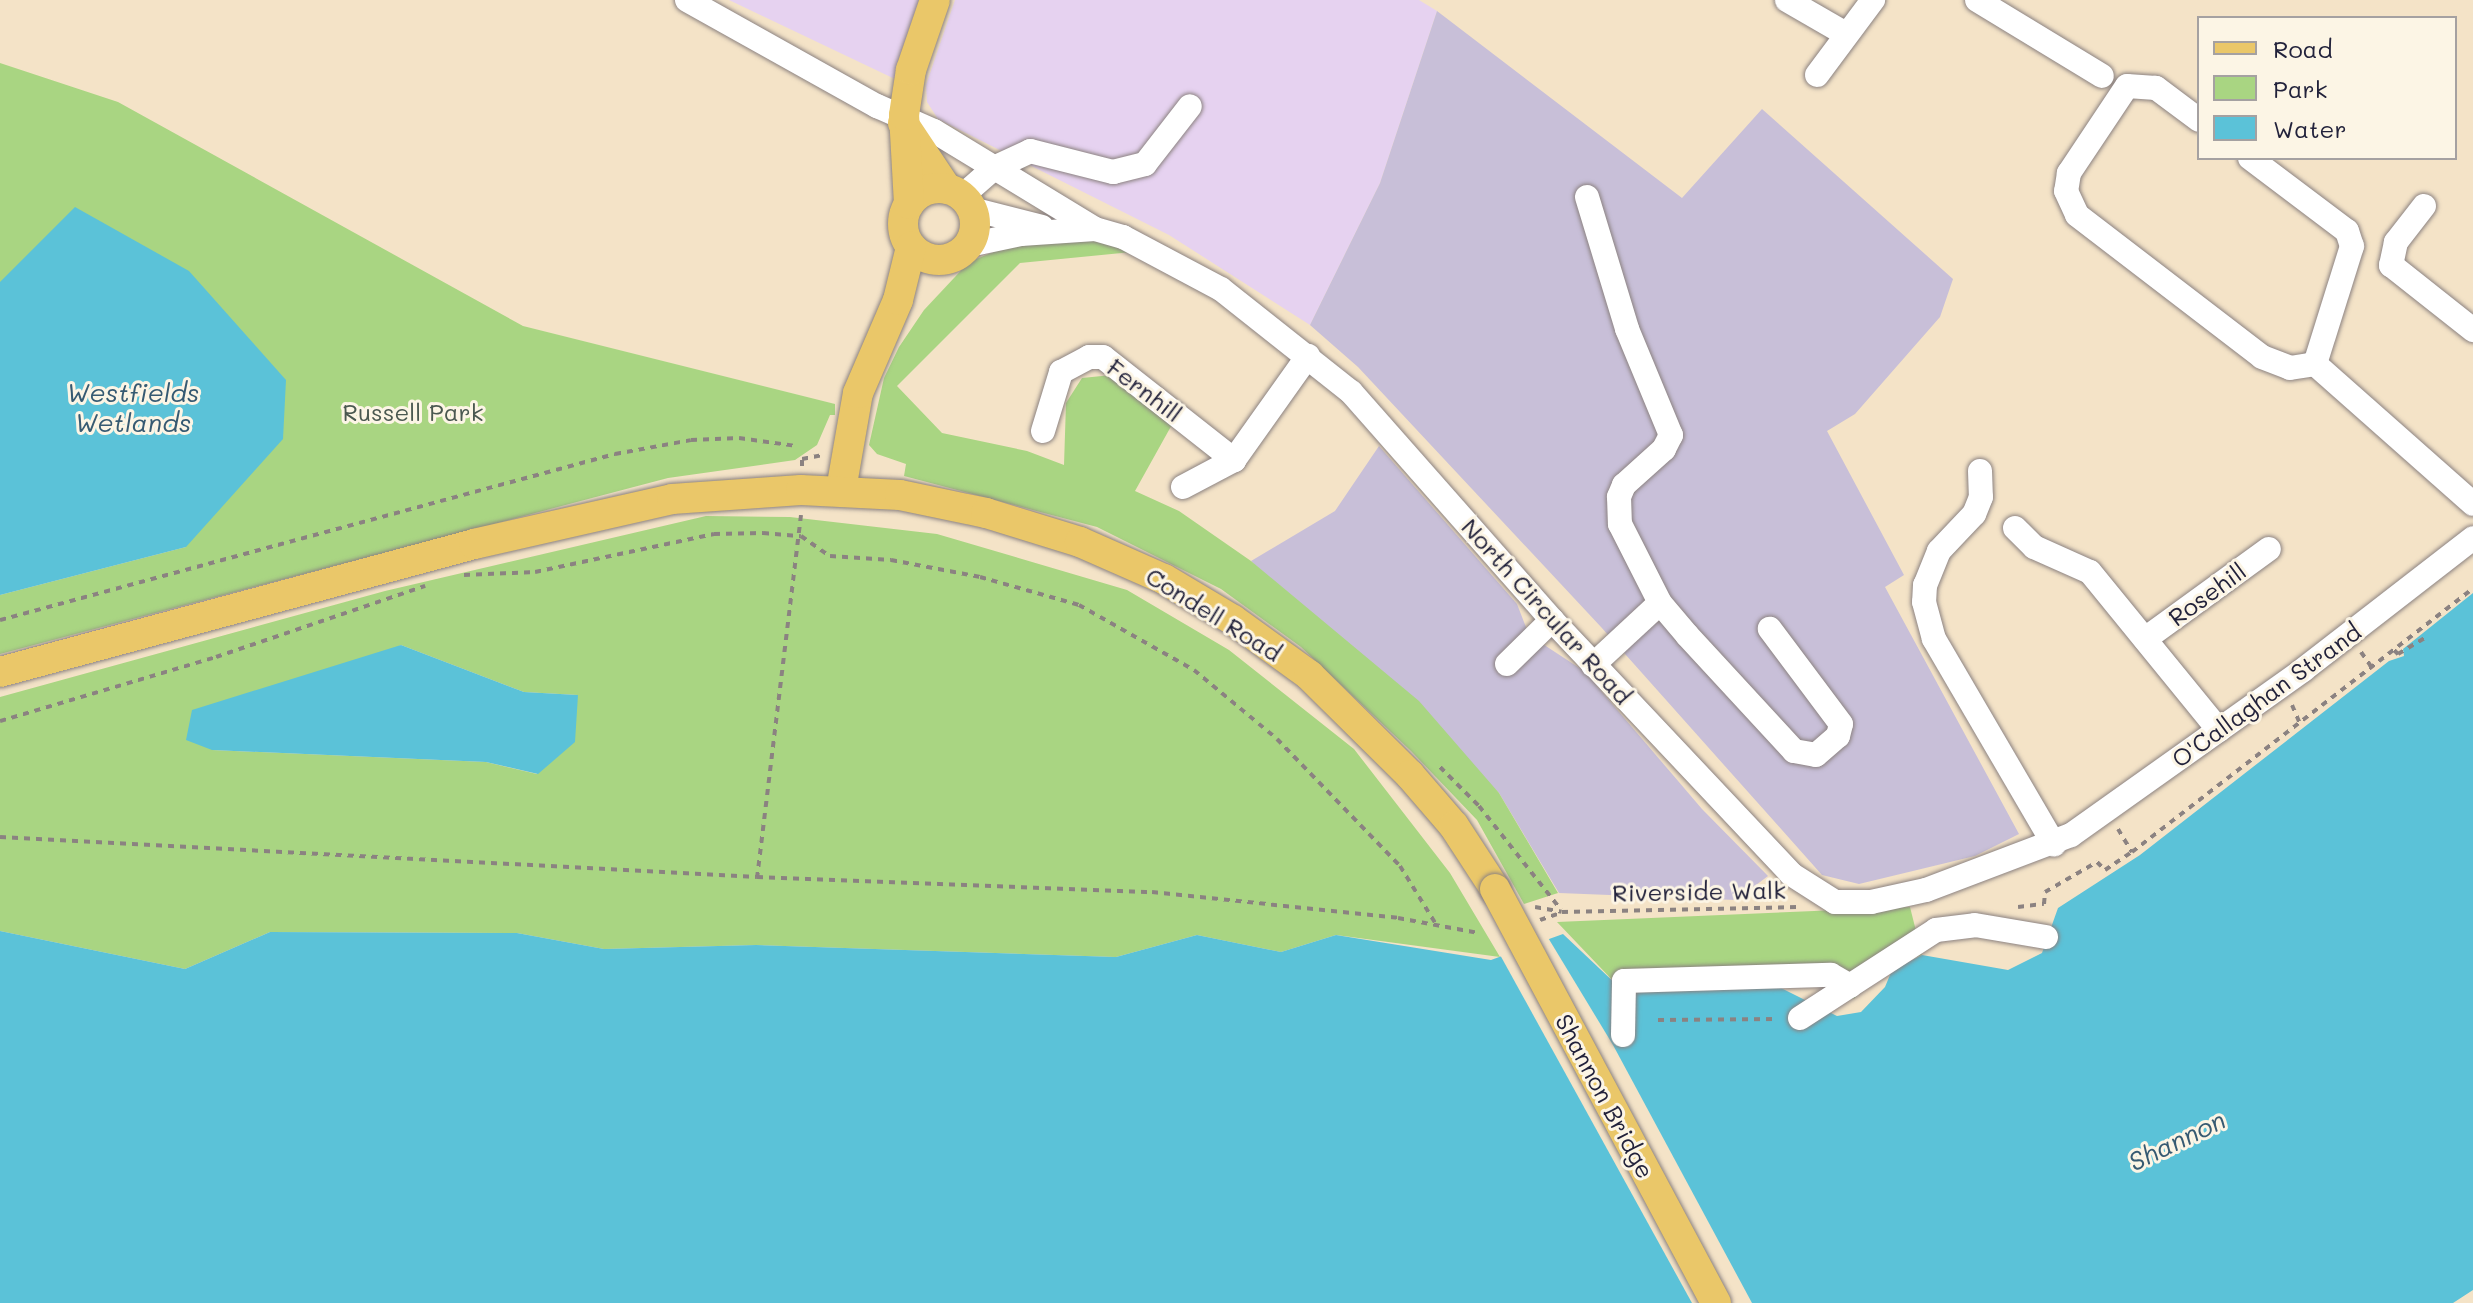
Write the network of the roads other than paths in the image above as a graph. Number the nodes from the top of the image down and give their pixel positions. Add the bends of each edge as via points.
1 (687, 0) edge
2 (935, 0) edge
3 (1787, 0) edge
4 (1873, 0) edge
5 (1977, 0) edge
6 (1846, 34) junction
7 (1817, 75) dead end
8 (2102, 76) dead end
9 (1190, 106) dead end
10 (904, 119) junction
11 (2197, 119) edge
12 (2253, 160) edge
13 (994, 168) junction
14 (1587, 197) dead end
15 (960, 198) junction
16 (909, 204) junction
17 (2424, 206) dead end
18 (1095, 229) junction
19 (1056, 230) junction
20 (969, 245) junction
21 (923, 253) junction
22 (2473, 330) edge
23 (1308, 356) junction
24 (2315, 364) junction
25 (1043, 431) dead end
26 (1234, 460) junction
27 (1980, 471) dead end
28 (1183, 487) dead end
29 (841, 490) junction
30 (2473, 504) edge
31 (2015, 528) dead end
32 (2473, 538) edge
33 (2269, 549) dead end
34 (1660, 603) junction
35 (1552, 620) junction
36 (1770, 629) dead end
37 (2145, 639) junction
38 (1507, 664) dead end
39 (1593, 665) junction
40 (0, 672) edge
41 (2219, 730) junction
42 (2061, 853) junction
43 (1495, 889) joint
44 (1926, 890) junction
45 (1936, 930) junction
46 (2046, 937) dead end
47 (1850, 986) junction
48 (1800, 1018) road end
49 (1623, 1035) dead end
50 (1716, 1303) edge

1 - 10 street
2 - 10 main road via 911,70
3 - 6 street
4 - 6 street
5 - 8 street
6 - 7 street
9 - 13 street via 1145,164 1113,172 1030,151
10 - 13 street
10 - 15 main road
10 - 16 main road
11 - 24 street via 2156,88 2127,86 2069,173 2066,191 2077,215 2262,357 2290,368
12 - 24 street via 2347,231 2352,246
13 - 15 street
13 - 18 street
14 - 34 street via 1627,329 1670,427 1668,443 1619,497 1620,524
15 - 16 main road via 926,191
15 - 19 street, North Circular Road
15 - 20 main road via 975,221
16 - 21 main road via 903,225
17 - 22 street via 2396,242 2391,265
18 - 19 street, North Circular Road
18 - 23 street, North Circular Road via 1123,237 1221,289
19 - 20 street, North Circular Road
20 - 21 main road via 954,257
21 - 29 main road via 858,393
23 - 26 street
23 - 35 street, North Circular Road via 1351,392
24 - 30 street
25 - 26 street, Fernhill via 1061,372 1089,357 1103,357
26 - 28 street
27 - 42 street via 1981,497 1974,514 1939,551 1925,585 1934,639
29 - 40 main road, Condell Road via 672,499 600,514
29 - 43 main road, Condell Road via 900,495 986,513 1080,542 1164,579 1233,620 1309,675 1401,765 1454,826
31 - 37 street, Rosehill via 2044,554 2081,564
32 - 41 street, O'Callaghan Strand
33 - 37 street, Rosehill
34 - 36 street via 1794,751 1816,755 1838,736 1841,724
34 - 39 street
35 - 38 street
35 - 39 street, North Circular Road
37 - 41 street, Rosehill
39 - 44 street, North Circular Road via 1791,874 1835,902 1871,902
41 - 42 street, O'Callaghan Strand
42 - 44 street
43 - 50 main road, Shannon Bridge, bridge
44 - 45 street
45 - 46 street via 1975,925
45 - 47 street
47 - 48 street
47 - 49 street via 1831,975 1624,981

